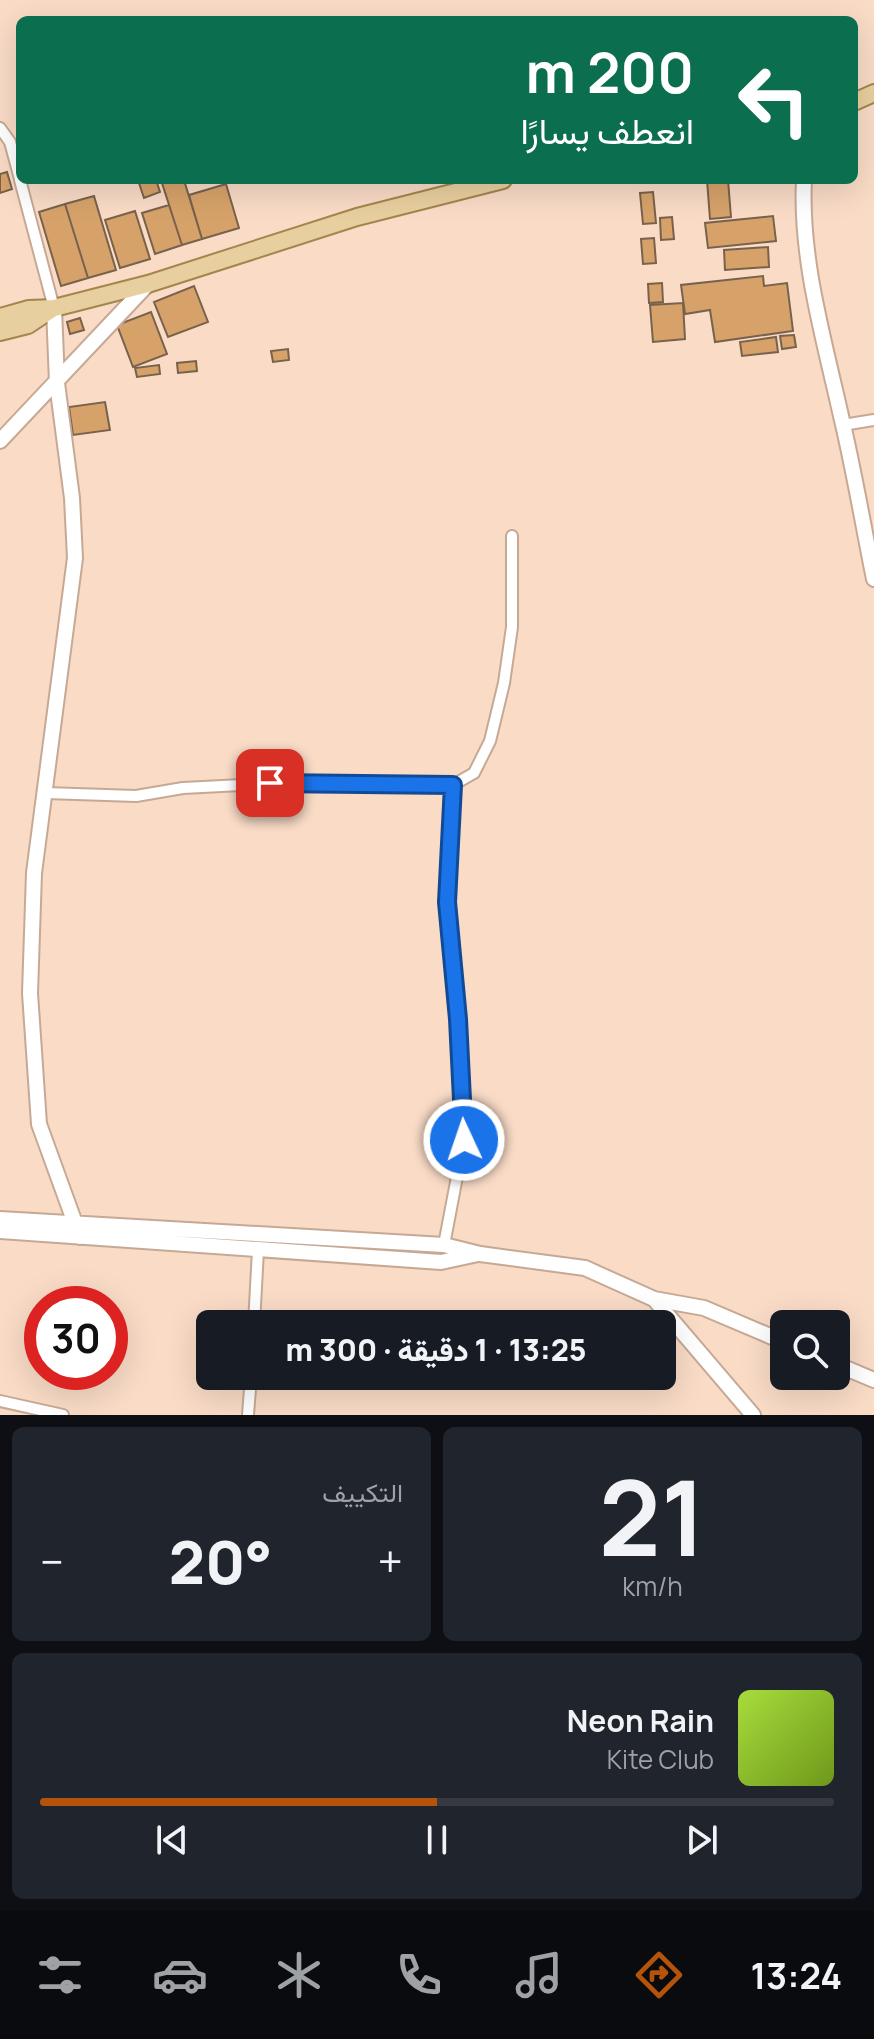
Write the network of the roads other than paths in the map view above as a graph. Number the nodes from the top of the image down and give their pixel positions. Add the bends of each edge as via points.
1 (0, 128) edge
2 (16, 165) edge
3 (21, 184) edge
4 (487, 184) edge
5 (804, 184) edge
6 (148, 284) junction
7 (54, 308) junction
8 (0, 317) edge
9 (0, 332) edge
10 (57, 383) junction
11 (874, 420) edge
12 (843, 425) junction
13 (0, 441) edge
14 (512, 536) dead end
15 (874, 579) edge
16 (453, 785) junction
17 (46, 793) junction
18 (0, 1219) edge
19 (78, 1230) junction
20 (0, 1231) edge
21 (444, 1245) junction
22 (258, 1250) junction
23 (480, 1254) junction
24 (654, 1299) junction
25 (255, 1310) edge
26 (770, 1336) edge
27 (850, 1370) edge
28 (874, 1380) edge
29 (250, 1390) edge
30 (0, 1401) edge
31 (63, 1415) edge
32 (248, 1415) edge
33 (753, 1415) edge

1 - 2 street
3 - 7 street
4 - 6 main road via 357,217
5 - 12 street via 816,305
6 - 7 main road
6 - 10 street
7 - 8 main road
7 - 9 main road via 28,325
7 - 10 street
10 - 13 street
10 - 17 street via 75,558
11 - 12 street
12 - 15 street
14 - 16 street via 512,627 504,683 490,741 474,773
16 - 17 street via 299,782 136,796
16 - 21 street via 447,902 464,1140
17 - 19 street via 34,873 31,1008 39,1124
18 - 19 street
19 - 20 street
19 - 21 street
19 - 22 street
21 - 23 street
22 - 23 street via 441,1262
22 - 25 street
23 - 24 street via 585,1268
24 - 26 street via 704,1308
24 - 33 street
27 - 28 street
29 - 32 street
30 - 31 street

